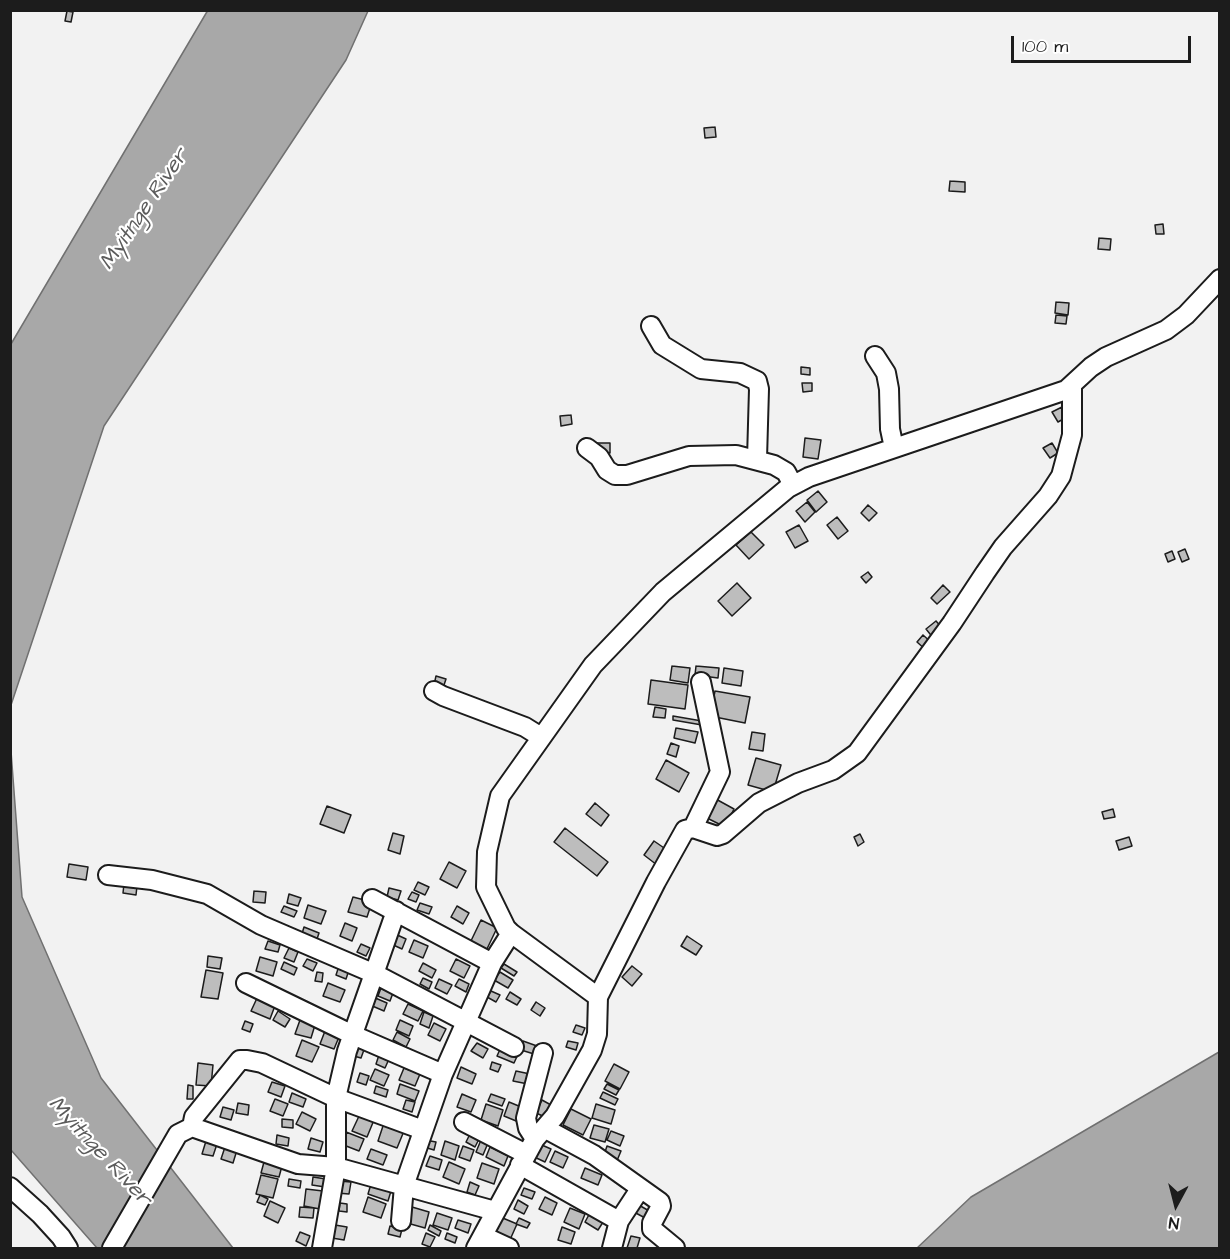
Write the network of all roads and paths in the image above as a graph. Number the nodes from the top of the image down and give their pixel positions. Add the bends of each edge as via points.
1 (1220, 279) edge
2 (651, 326) dead end
3 (875, 357) dead end
4 (1072, 385) junction
5 (587, 448) dead end
6 (894, 448) junction
7 (757, 459) junction
8 (793, 485) junction
9 (701, 682) dead end
10 (434, 691) dead end
11 (541, 737) junction
12 (693, 828) junction
13 (108, 875) dead end
14 (372, 899) dead end
15 (396, 911) junction
16 (511, 933) junction
17 (492, 963) junction
18 (375, 974) junction
19 (246, 983) dead end
20 (598, 997) junction
21 (465, 1021) junction
22 (353, 1035) junction
23 (514, 1047) dead end
24 (543, 1053) dead end
25 (443, 1074) junction
26 (336, 1098) junction
27 (464, 1122) dead end
28 (423, 1130) junction
29 (185, 1131) junction
30 (532, 1147) junction
31 (336, 1167) junction
32 (404, 1186) junction
33 (10, 1187) edge
34 (640, 1189) junction
35 (495, 1211) junction
36 (401, 1221) dead end
37 (619, 1221) junction
38 (480, 1242) edge
39 (68, 1248) edge
40 (112, 1248) edge
41 (322, 1248) edge
42 (509, 1248) edge
43 (612, 1248) edge
44 (675, 1248) edge

1 - 4 street via 1166,330 1106,357
2 - 7 street via 662,345 701,369 740,372 757,381
3 - 6 street via 886,373
4 - 6 street
4 - 12 street via 1072,435 1061,476 1004,547 857,753 833,770 759,803 723,834 717,836
5 - 7 street via 615,475 689,456 736,455
6 - 8 street
7 - 8 street via 786,472
8 - 11 street via 663,592 594,665
9 - 12 street via 720,772
10 - 11 street
11 - 16 street via 500,796 487,852 486,887
12 - 20 street via 680,837
13 - 18 street via 197,890 261,925
14 - 15 street
15 - 17 street
15 - 18 street
16 - 17 street
16 - 20 street
17 - 21 street
18 - 21 street
18 - 22 street
19 - 22 street
20 - 30 street via 597,1034 592,1050
21 - 23 street
21 - 25 street
22 - 25 street
22 - 26 street
24 - 30 street via 526,1118
25 - 28 street
26 - 28 street
26 - 29 street via 255,1060 240,1060
26 - 31 street
27 - 30 street
28 - 32 street
29 - 31 street via 298,1164
29 - 40 street
30 - 34 street via 594,1155
30 - 35 street
30 - 37 street
31 - 32 street
31 - 41 street
32 - 35 street
32 - 36 street
33 - 39 street via 40,1214
34 - 37 street
34 - 44 street via 660,1202 652,1229
35 - 38 street
37 - 43 street
38 - 42 street

